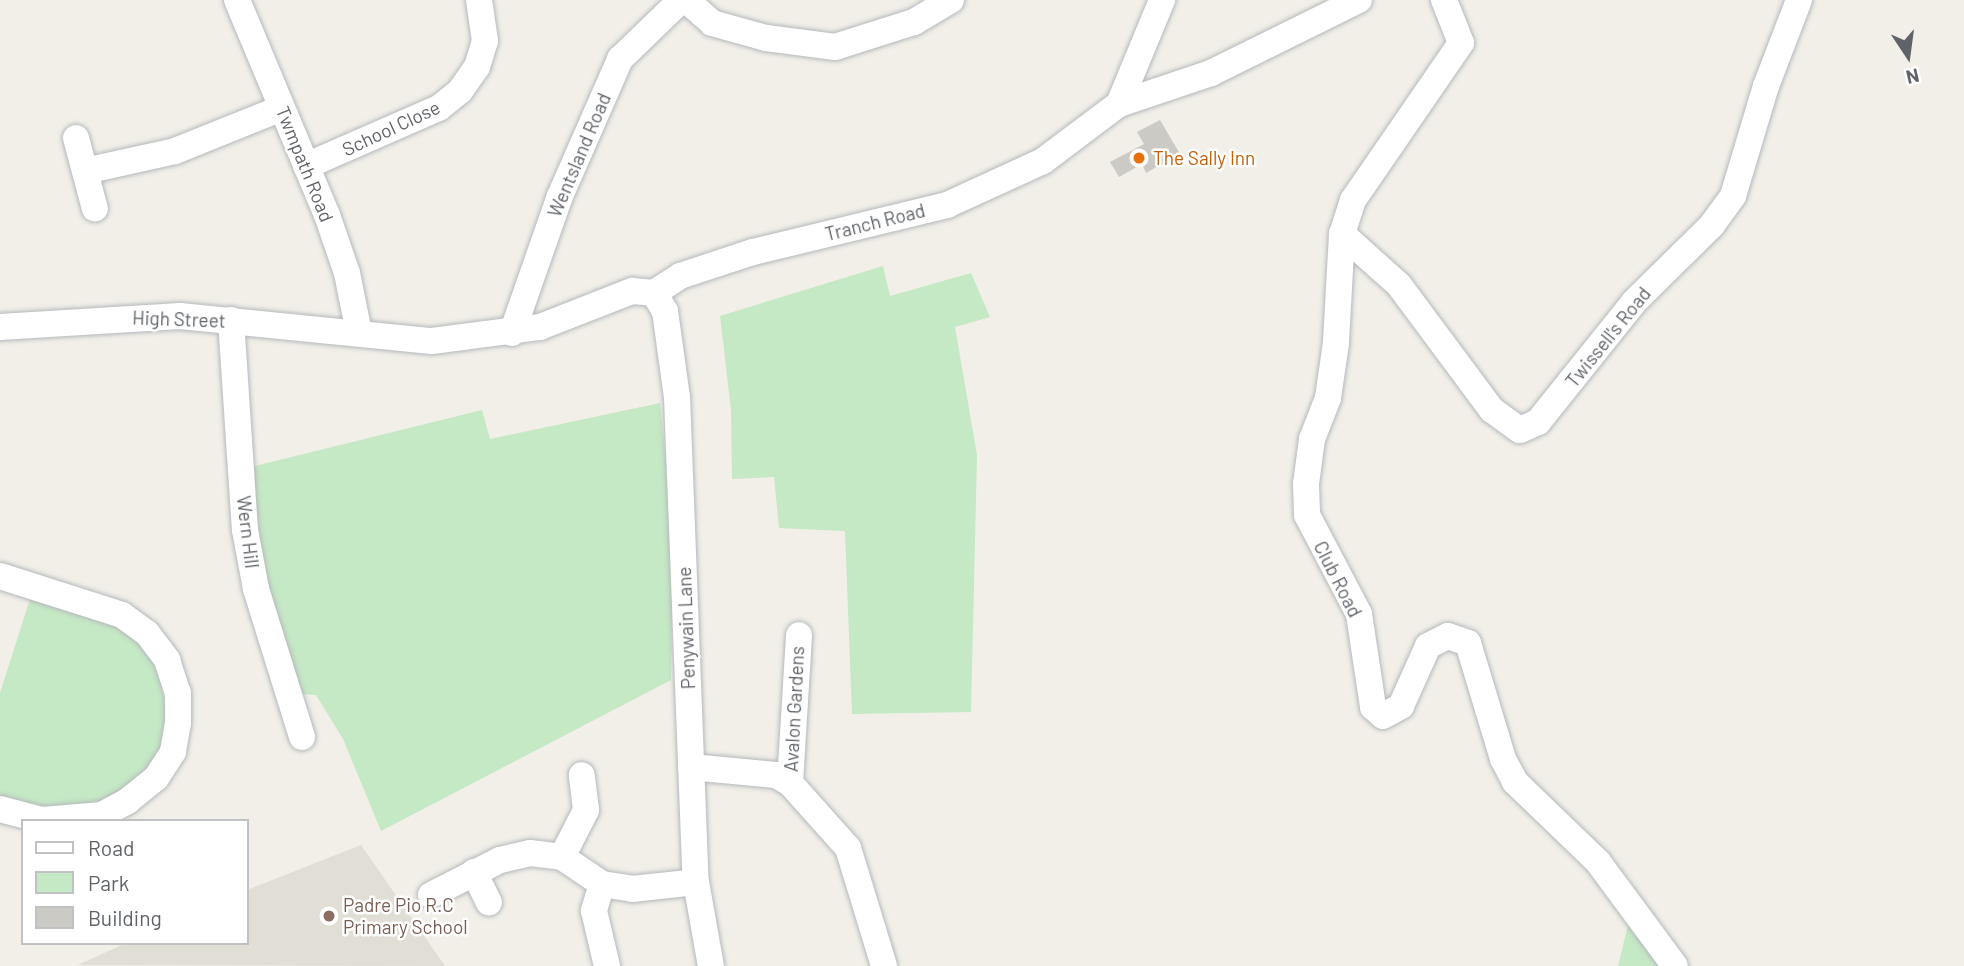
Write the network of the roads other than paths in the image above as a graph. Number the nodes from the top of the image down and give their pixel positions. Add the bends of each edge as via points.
1 (237, 0) edge
2 (479, 0) edge
3 (683, 0) edge
4 (951, 0) edge
5 (1162, 0) edge
6 (1359, 0) edge
7 (1444, 0) edge
8 (1799, 0) edge
9 (1119, 104) junction
10 (282, 108) junction
11 (76, 138) dead end
12 (306, 166) junction
13 (85, 171) junction
14 (94, 209) dead end
15 (1342, 234) junction
16 (654, 293) junction
17 (231, 320) junction
18 (0, 327) edge
19 (359, 333) junction
20 (512, 333) junction
21 (0, 576) edge
22 (799, 635) dead end
23 (302, 737) dead end
24 (691, 767) junction
25 (582, 775) dead end
26 (790, 783) junction
27 (0, 809) edge
28 (38, 819) edge
29 (54, 819) edge
30 (562, 857) junction
31 (474, 872) junction
32 (696, 882) junction
33 (602, 884) junction
34 (431, 895) dead end
35 (489, 903) dead end
36 (607, 966) edge
37 (711, 966) edge
38 (884, 966) edge
39 (1675, 966) edge

1 - 10 street, Twmpath Road
2 - 12 street, School Close via 485,41 477,67 460,91 439,108
3 - 4 street via 712,23 835,47 914,22
3 - 20 street, Wentsland Road via 620,59 560,196
5 - 9 street
6 - 9 street, Tranch Road via 1211,74
7 - 15 street, Club Road via 1461,43 1353,200
8 - 15 street, Twissell's Road via 1766,86 1733,197 1712,226 1634,302 1538,422 1520,430 1492,410 1399,285
9 - 16 street, Tranch Road via 1042,161 947,205 753,252 680,276
10 - 12 street, Twmpath Road
10 - 13 street via 174,151
11 - 13 street
12 - 19 street, Twmpath Road via 347,273
13 - 14 street
15 - 39 street, Club Road via 1336,343 1328,398 1312,439 1307,505 1320,546 1359,614 1373,707 1383,716 1401,706 1428,646 1448,636 1468,643 1503,759 1515,782 1598,862
16 - 20 street, Tranch Road via 632,291
16 - 24 street, Penywain Lane via 665,312 677,397
17 - 18 street, High Street via 104,318
17 - 19 street, High Street
17 - 23 street, Wern Hill via 246,530 256,589
19 - 20 street, Tranch Road via 432,341
21 - 29 street via 122,615 147,633 167,660 178,693 173,752 156,778 128,802 102,815
22 - 26 street, Avalon Gardens
24 - 26 street, Avalon Gardens via 776,775
24 - 32 street, Penywain Lane
25 - 30 street via 586,810
26 - 38 street, Avalon Gardens via 848,848
27 - 28 street
30 - 31 street via 530,853
30 - 33 street
31 - 34 street
31 - 35 street
32 - 33 street via 632,889
32 - 37 street, Penywain Lane
33 - 36 street via 594,911

